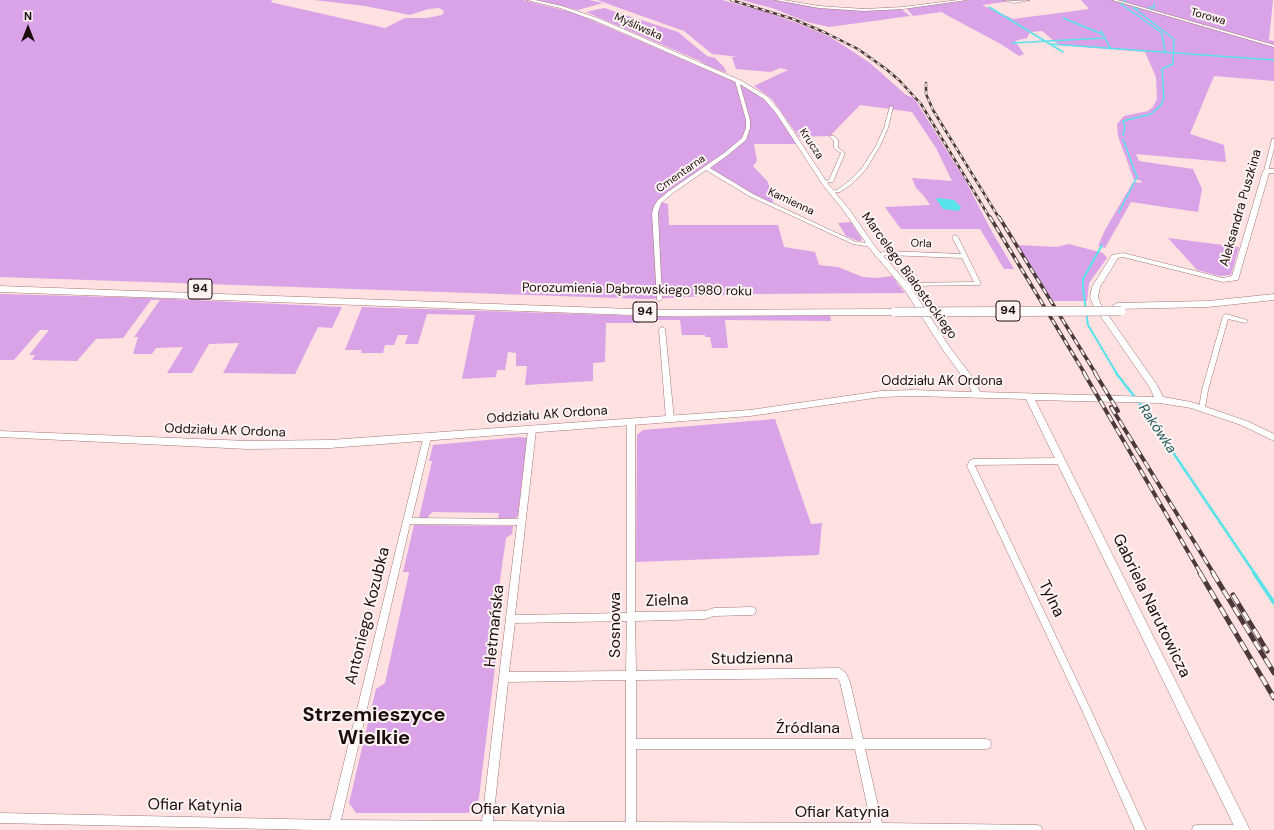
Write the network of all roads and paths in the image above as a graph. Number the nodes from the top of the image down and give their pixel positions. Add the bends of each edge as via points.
1 (529, 0) edge
2 (777, 0) edge
3 (965, 0) edge
4 (1006, 0) edge
5 (1028, 0) edge
6 (1114, 0) edge
7 (1274, 46) edge
8 (736, 81) junction
9 (891, 107) dead end
10 (832, 137) dead end
11 (1274, 140) edge
12 (707, 168) junction
13 (1270, 171) edge
14 (824, 182) junction
15 (832, 192) junction
16 (955, 237) dead end
17 (871, 245) junction
18 (877, 255) junction
19 (964, 256) junction
20 (0, 282) edge
21 (904, 285) junction
22 (0, 289) edge
23 (1274, 297) edge
24 (659, 299) dead end
25 (1274, 304) edge
26 (894, 309) junction
27 (1119, 309) junction
28 (1245, 321) dead end
29 (662, 329) dead end
30 (977, 394) junction
31 (1029, 396) junction
32 (1160, 400) junction
33 (1202, 408) junction
34 (670, 419) junction
35 (631, 422) junction
36 (532, 430) junction
37 (0, 434) edge
38 (426, 437) junction
39 (1274, 438) edge
40 (1061, 461) junction
41 (407, 521) junction
42 (522, 522) junction
43 (752, 611) dead end
44 (631, 617) junction
45 (511, 619) junction
46 (631, 675) junction
47 (504, 677) junction
48 (631, 744) junction
49 (859, 744) junction
50 (986, 744) dead end
51 (0, 818) edge
52 (334, 825) junction
53 (487, 826) junction
54 (631, 827) junction
55 (318, 828) edge
56 (878, 829) junction
57 (896, 830) edge
58 (1037, 830) edge
59 (1142, 830) edge
60 (1197, 830) edge
61 (1243, 830) edge

1 - 8 street, Myśliwska via 588,16
2 - 3 street via 819,7 864,10
4 - 5 street
6 - 7 street, Torowa
8 - 12 street, Cmentarna via 747,117 746,135 734,149
8 - 14 street, Krucza via 769,101
9 - 15 street via 886,128 864,169 851,182
10 - 14 street, Krucza via 836,141 836,148 843,152 831,181
11 - 13 street, Aleksandra Puszkina
12 - 17 street, Kamienna via 770,204 855,243
12 - 24 street, Cmentarna via 671,192 657,206
13 - 32 street, Aleksandra Puszkina via 1235,278 1223,280 1123,255 1115,257 1096,287 1094,297 1097,305 1151,382
14 - 15 street, Marcelego Białostockiego
15 - 17 street, Marcelego Białostockiego
16 - 19 street
17 - 18 street, Marcelego Białostockiego
18 - 19 street, Orla via 888,253
18 - 21 street, Marcelego Białostockiego
19 - 21 street via 978,284
20 - 26 main road, Porozumienia Dąbrowskiego 1980 roku / 94 via 651,305
21 - 30 street, Marcelego Białostockiego
22 - 26 main road, Porozumienia Dąbrowskiego 1980 roku / 94 via 651,312
23 - 27 main road, Porozumienia Dąbrowskiego 1980 roku / 94
25 - 27 main road, Porozumienia Dąbrowskiego 1980 roku / 94 via 1214,310
26 - 27 main road, Porozumienia Dąbrowskiego 1980 roku / 94, bridge
28 - 33 street via 1226,316
29 - 34 street
30 - 31 street, Oddziału AK Ordona
30 - 34 street, Oddziału AK Ordona via 888,394 764,412
31 - 32 street, Oddziału AK Ordona
31 - 40 street, Gabriela Narutowicza
32 - 33 street, Oddziału AK Ordona
33 - 39 street, Oddziału AK Ordona
34 - 35 street, Oddziału AK Ordona
35 - 36 street, Oddziału AK Ordona
35 - 44 street, Sosnowa
36 - 38 street, Oddziału AK Ordona
36 - 42 street, Hetmańska
37 - 38 street, Oddziału AK Ordona via 268,446
38 - 41 street, Antoniego Kozubka
40 - 59 street, Tylna via 973,462 971,466
40 - 61 street, Gabriela Narutowicza
41 - 42 street
41 - 52 street, Antoniego Kozubka
42 - 45 street, Hetmańska
43 - 44 street, Zielna
44 - 45 street, Zielna
44 - 46 street, Sosnowa
45 - 47 street, Hetmańska
46 - 47 street, Studzienna
46 - 48 street, Sosnowa
46 - 49 street, Studzienna via 836,672 842,676
47 - 53 street, Hetmańska
48 - 49 street, Źródlana
48 - 54 street, Sosnowa
49 - 50 street, Źródlana
49 - 56 street, Studzienna
51 - 55 street, Ofiar Katynia
52 - 53 street, Ofiar Katynia
52 - 55 street, Ofiar Katynia
53 - 54 street, Ofiar Katynia
54 - 56 street, Ofiar Katynia
56 - 57 street, Ofiar Katynia
57 - 58 street, Ofiar Katynia
60 - 61 street

